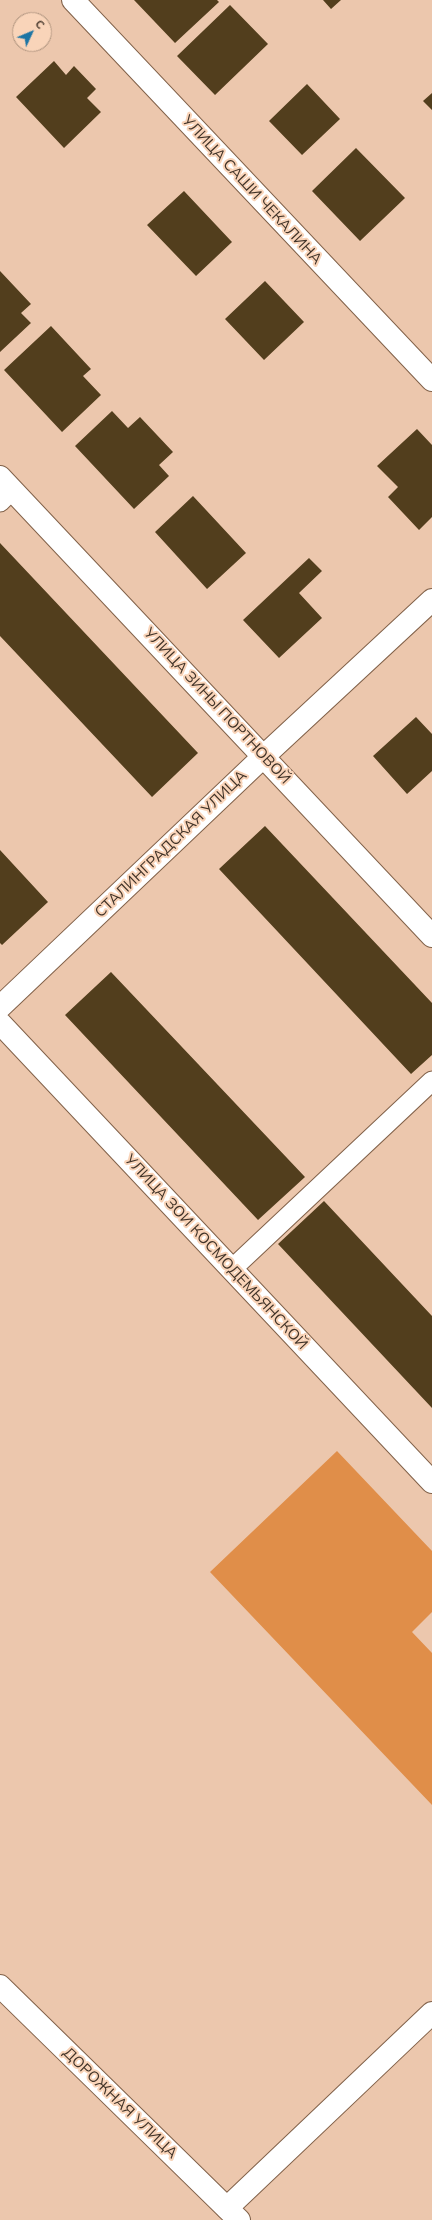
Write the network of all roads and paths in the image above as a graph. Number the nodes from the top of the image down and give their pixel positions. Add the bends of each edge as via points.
1 (72, 0) edge
2 (432, 380) edge
3 (4, 490) edge
4 (432, 600) edge
5 (264, 756) junction
6 (432, 936) edge
7 (0, 1007) edge
8 (0, 1023) edge
9 (432, 1081) edge
10 (232, 1269) junction
11 (432, 1482) edge
12 (0, 1986) edge
13 (432, 2013) edge
14 (233, 2214) edge

1 - 2 street, УЛИЦА САШИ ЧЕКАЛИНА
3 - 5 street, УЛИЦА ЗИНЫ ПОРТНОВОЙ
4 - 5 street, СТАЛИНГРАДСКАЯ УЛИЦА
5 - 6 street, УЛИЦА ЗИНЫ ПОРТНОВОЙ
5 - 7 street, СТАЛИНГРАДСКАЯ УЛИЦА
8 - 10 street, УЛИЦА ЗОИ КОСМОДЕМЬЯНСКОЙ
9 - 10 lane
10 - 11 street, УЛИЦА ЗОИ КОСМОДЕМЬЯНСКОЙ
12 - 14 street, ДОРОЖНАЯ УЛИЦА
13 - 14 street

